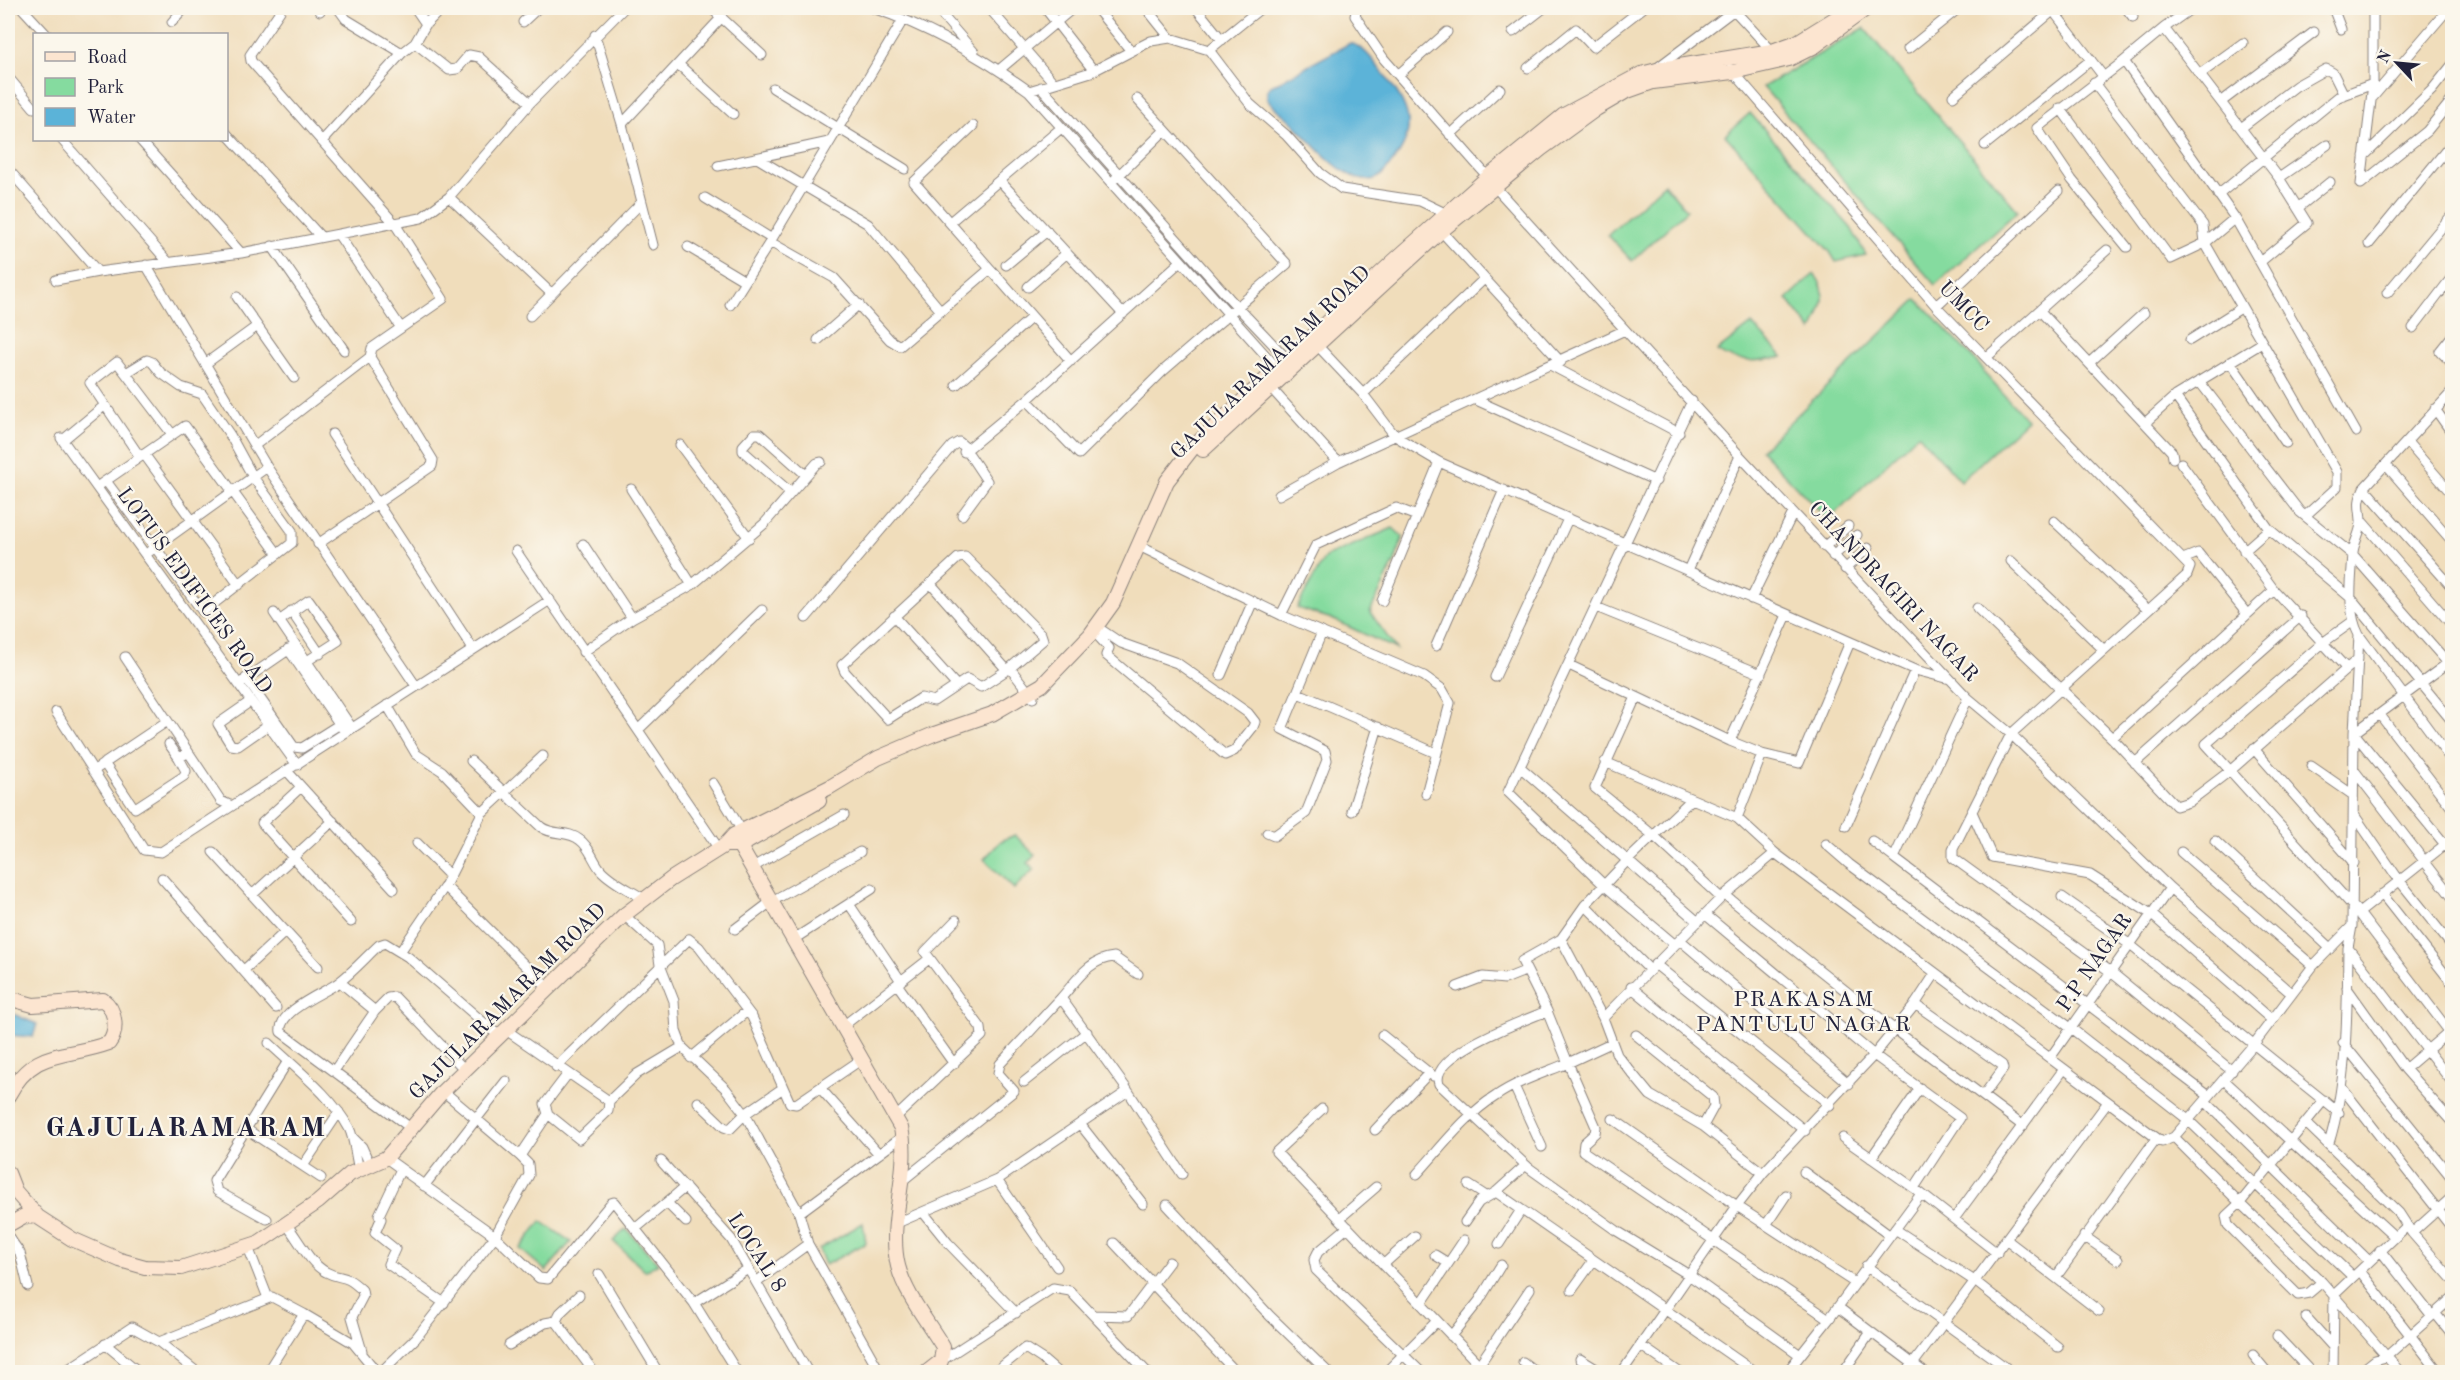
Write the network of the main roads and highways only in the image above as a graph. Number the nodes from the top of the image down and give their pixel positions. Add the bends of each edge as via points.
1 (1852, 8) edge
2 (1867, 8) edge
3 (1492, 182) junction
4 (1142, 548) junction
5 (1031, 696) junction
6 (728, 843) junction
7 (8, 998) edge
8 (8, 1096) edge
9 (8, 1173) edge
10 (38, 1217) junction
11 (8, 1225) edge
12 (929, 1372) edge

1 - 3 main road, GAJULARAMARAM ROAD via 1805,38 1772,51 1654,70 1623,82 1564,115
2 - 3 main road, GAJULARAMARAM ROAD via 1815,46 1789,59 1733,72 1676,77 1625,92
3 - 4 main road, GAJULARAMARAM ROAD via 1205,448 1179,480
3 - 4 main road, GAJULARAMARAM ROAD via 1447,214 1210,430 1175,469 1156,504
4 - 5 main road, GAJULARAMARAM ROAD via 1113,603 1090,635
4 - 5 main road, GAJULARAMARAM ROAD via 1106,638
5 - 6 main road, GAJULARAMARAM ROAD via 997,719 901,756
6 - 10 main road, GAJULARAMARAM ROAD via 624,915 443,1090 386,1158 365,1167 287,1225 248,1247 195,1266 145,1267 98,1252
6 - 12 main road via 753,867 896,1117 903,1136 898,1267 943,1347 941,1361
7 - 8 main road via 33,1005 103,1000 111,1010 115,1030 109,1043 37,1061
9 - 10 main road, GAJULARAMARAM ROAD via 15,1191
10 - 11 main road via 24,1216

